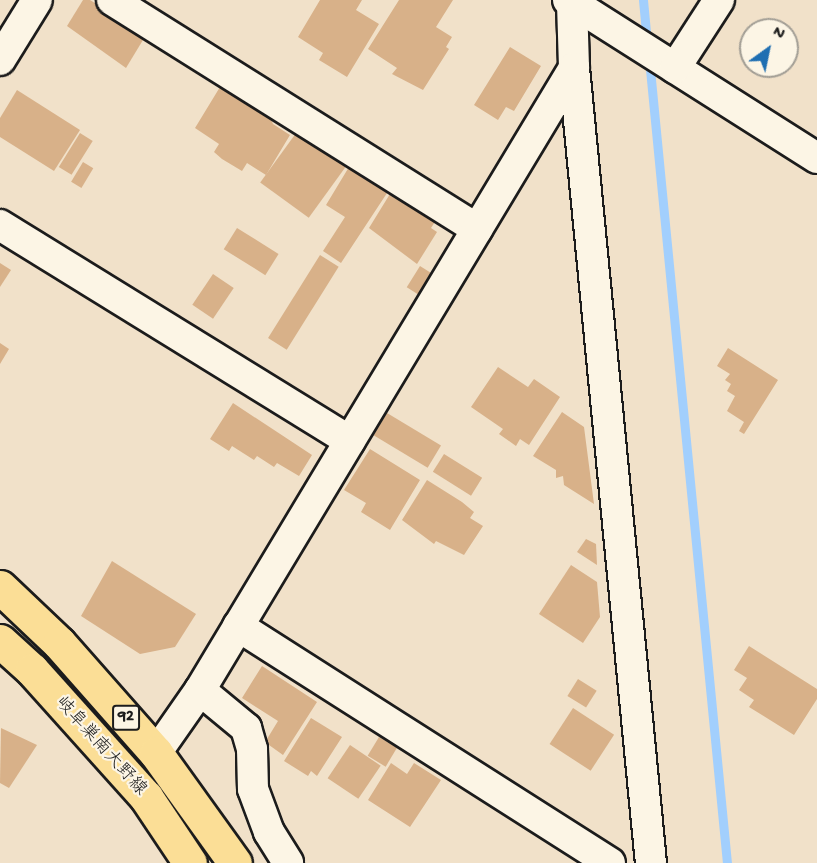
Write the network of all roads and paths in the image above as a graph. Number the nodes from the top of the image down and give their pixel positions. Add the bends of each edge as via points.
1 (37, 0) edge
2 (112, 0) edge
3 (719, 0) edge
4 (570, 1) edge
5 (0, 60) edge
6 (673, 66) junction
7 (574, 68) junction
8 (817, 158) edge
9 (0, 225) edge
10 (477, 229) junction
11 (350, 441) junction
12 (0, 588) edge
13 (238, 626) junction
14 (0, 641) edge
15 (200, 690) junction
16 (156, 753) junction
17 (186, 861) edge
18 (235, 863) edge
19 (288, 863) edge
20 (610, 863) edge
21 (651, 863) edge

1 - 5 street
2 - 10 street
3 - 6 street
4 - 6 street
4 - 7 street
6 - 8 street
7 - 10 street
7 - 21 street
9 - 11 street
10 - 11 street
11 - 13 street
12 - 16 main road, 岐阜巣南大野線 / 92 via 59,643
13 - 15 street
13 - 20 street
14 - 17 main road, 岐阜巣南大野線 / 92 via 32,670 146,797
15 - 16 street
15 - 19 street via 246,728 252,748 253,789 269,832
16 - 18 main road, 岐阜巣南大野線 / 92

